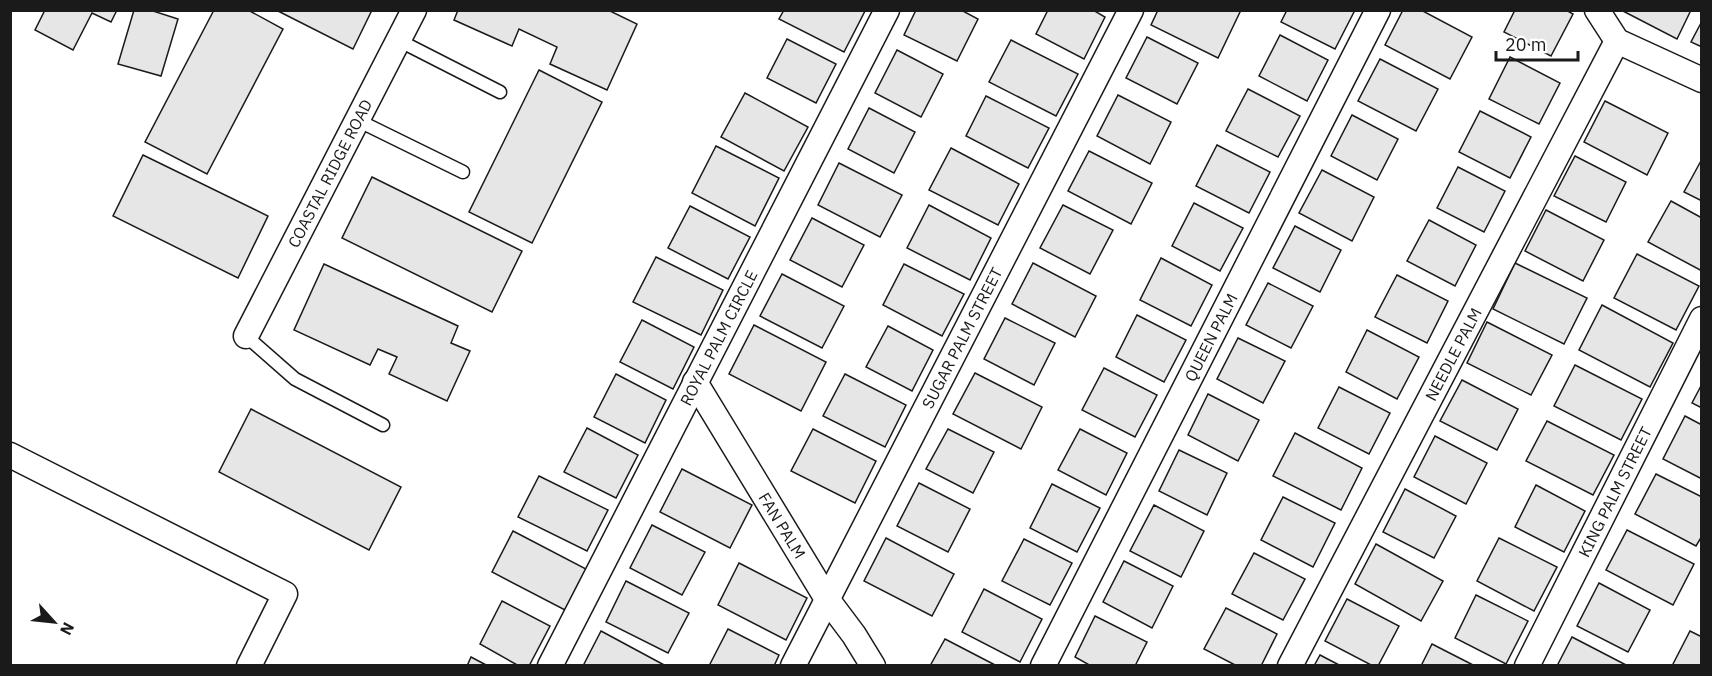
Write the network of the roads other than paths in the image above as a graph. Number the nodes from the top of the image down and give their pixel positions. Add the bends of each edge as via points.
1 (414, 10) edge
2 (887, 10) edge
3 (1131, 10) edge
4 (1378, 10) edge
5 (1597, 10) edge
6 (399, 40) junction
7 (1617, 41) junction
8 (1701, 80) edge
9 (500, 92) dead end
10 (357, 120) junction
11 (463, 172) dead end
12 (1701, 319) edge
13 (246, 336) joint
14 (695, 382) junction
15 (383, 425) dead end
16 (10, 455) edge
17 (827, 599) junction
18 (249, 666) edge
19 (550, 666) edge
20 (792, 666) edge
21 (873, 666) edge
22 (1043, 666) edge
23 (1290, 666) edge
24 (1527, 666) edge

1 - 6 street, COASTAL RIDGE ROAD
2 - 14 street, ROYAL PALM CIRCLE
3 - 17 street, SUGAR PALM STREET
4 - 22 street, QUEEN PALM
5 - 7 street
6 - 9 lane
6 - 10 street, COASTAL RIDGE ROAD
7 - 8 street
7 - 23 street, NEEDLE PALM
10 - 11 lane
10 - 13 street, COASTAL RIDGE ROAD
12 - 24 street, KING PALM STREET
13 - 15 lane via 295,379
14 - 17 street, FAN PALM
14 - 19 street, ROYAL PALM CIRCLE
16 - 18 street via 285,594
17 - 20 street, SUGAR PALM STREET
17 - 21 street, FAN PALM

